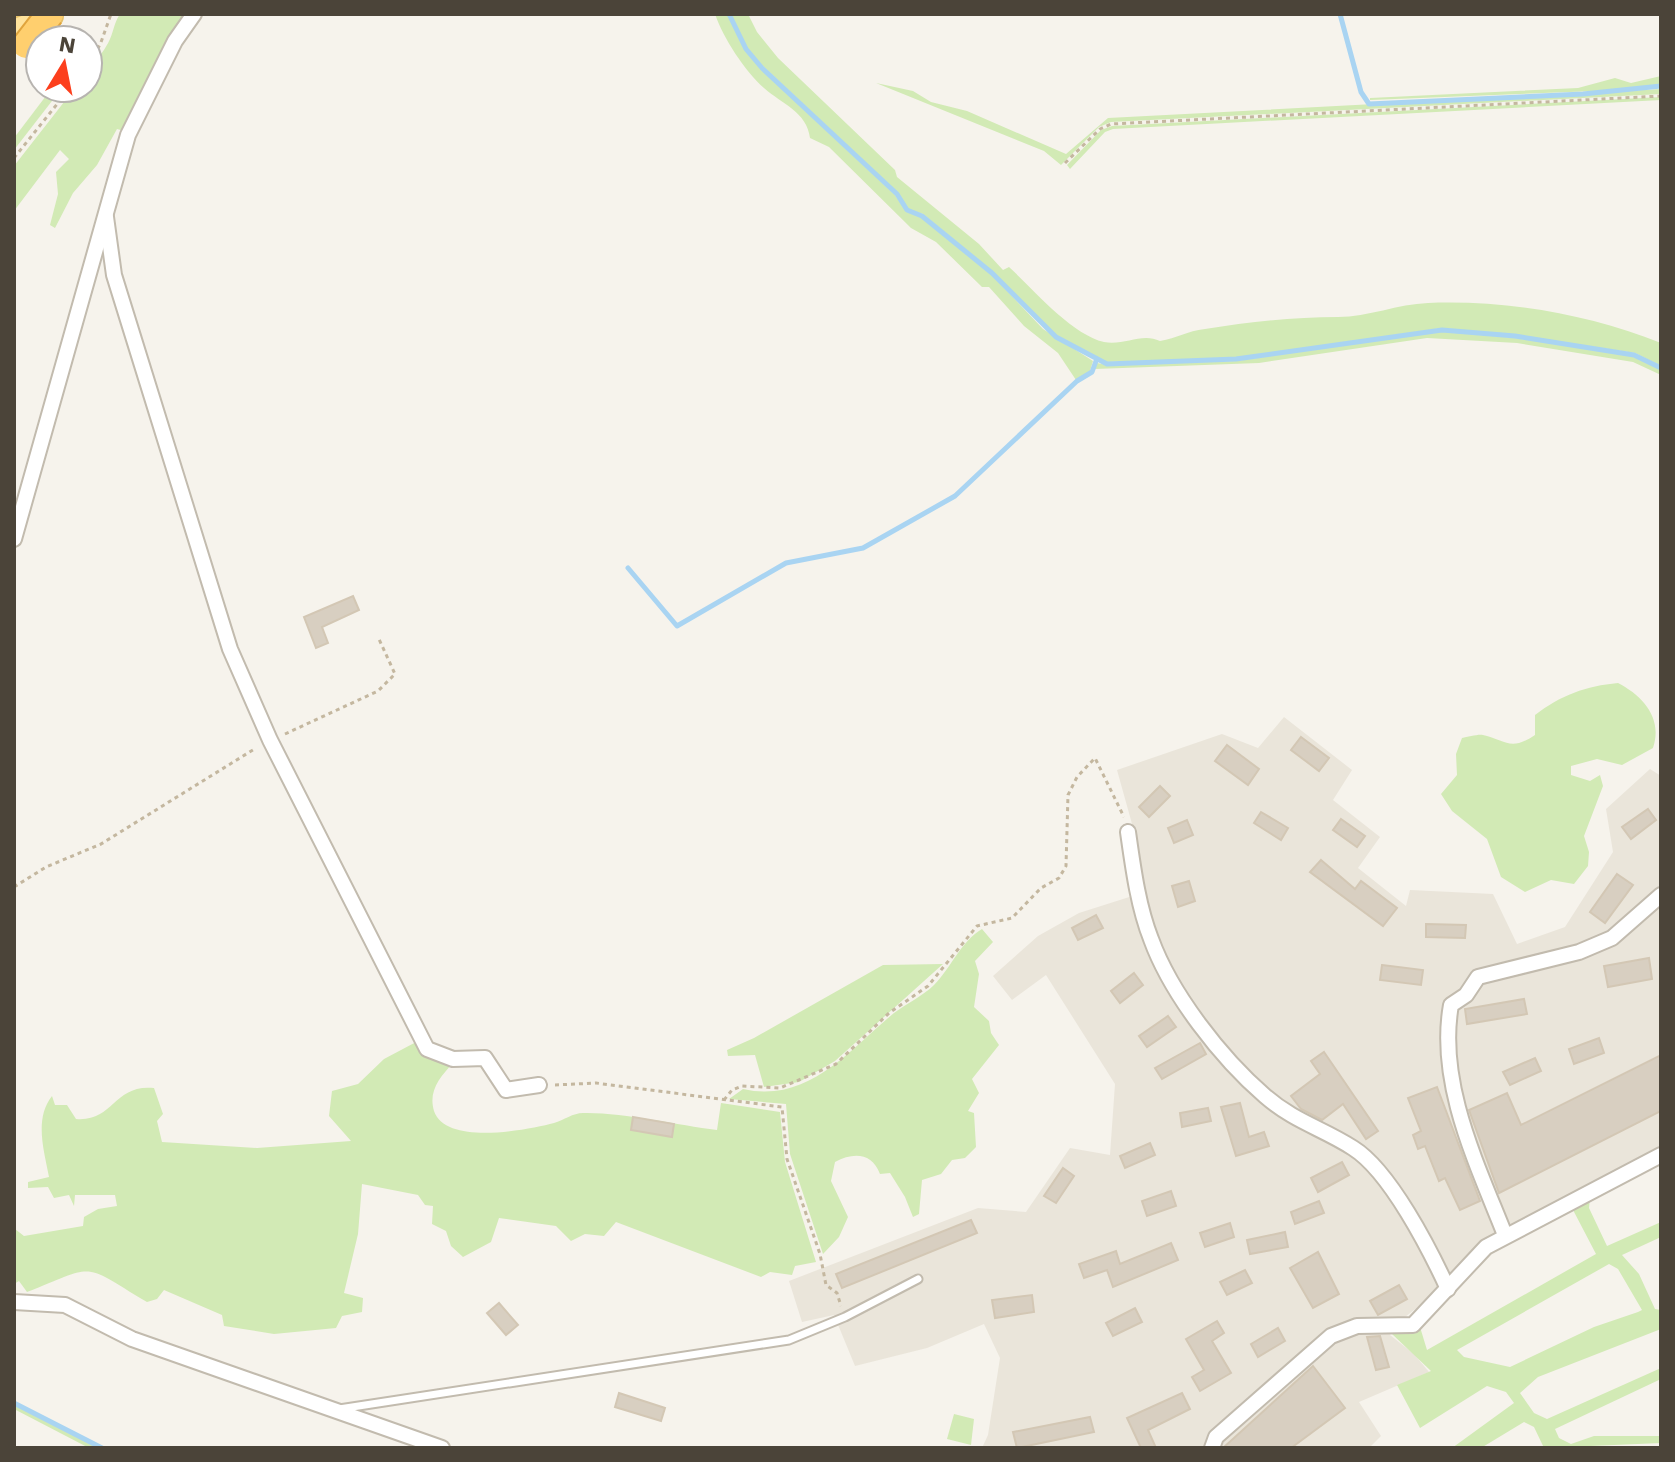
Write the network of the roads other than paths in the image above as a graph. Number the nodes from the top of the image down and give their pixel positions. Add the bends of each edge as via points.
1 (50, 14) edge
2 (56, 14) edge
3 (194, 14) edge
4 (20, 38) edge
5 (106, 217) junction
6 (14, 539) edge
7 (1128, 832) road end
8 (1661, 895) edge
9 (539, 1085) road end
10 (1661, 1155) edge
11 (1505, 1235) junction
12 (918, 1279) dead end
13 (1448, 1289) junction
14 (14, 1302) edge
15 (337, 1410) junction
16 (442, 1448) edge
17 (1212, 1448) edge

1 - 4 highway, bridge
2 - 4 main road
3 - 5 street via 139,109
5 - 6 street
5 - 9 street via 114,275 204,573 270,740 427,1049 453,1059 485,1058 506,1090
7 - 13 street via 1151,940 1207,1035 1264,1095 1303,1125 1356,1150 1372,1166 1412,1220
8 - 11 street via 1612,938 1579,952 1478,977 1451,1005 1448,1072
10 - 11 street
11 - 13 street via 1486,1247
12 - 15 lane via 789,1340
13 - 17 street via 1413,1325 1357,1326 1331,1336 1216,1437
14 - 15 street via 65,1305 132,1339
15 - 16 street

